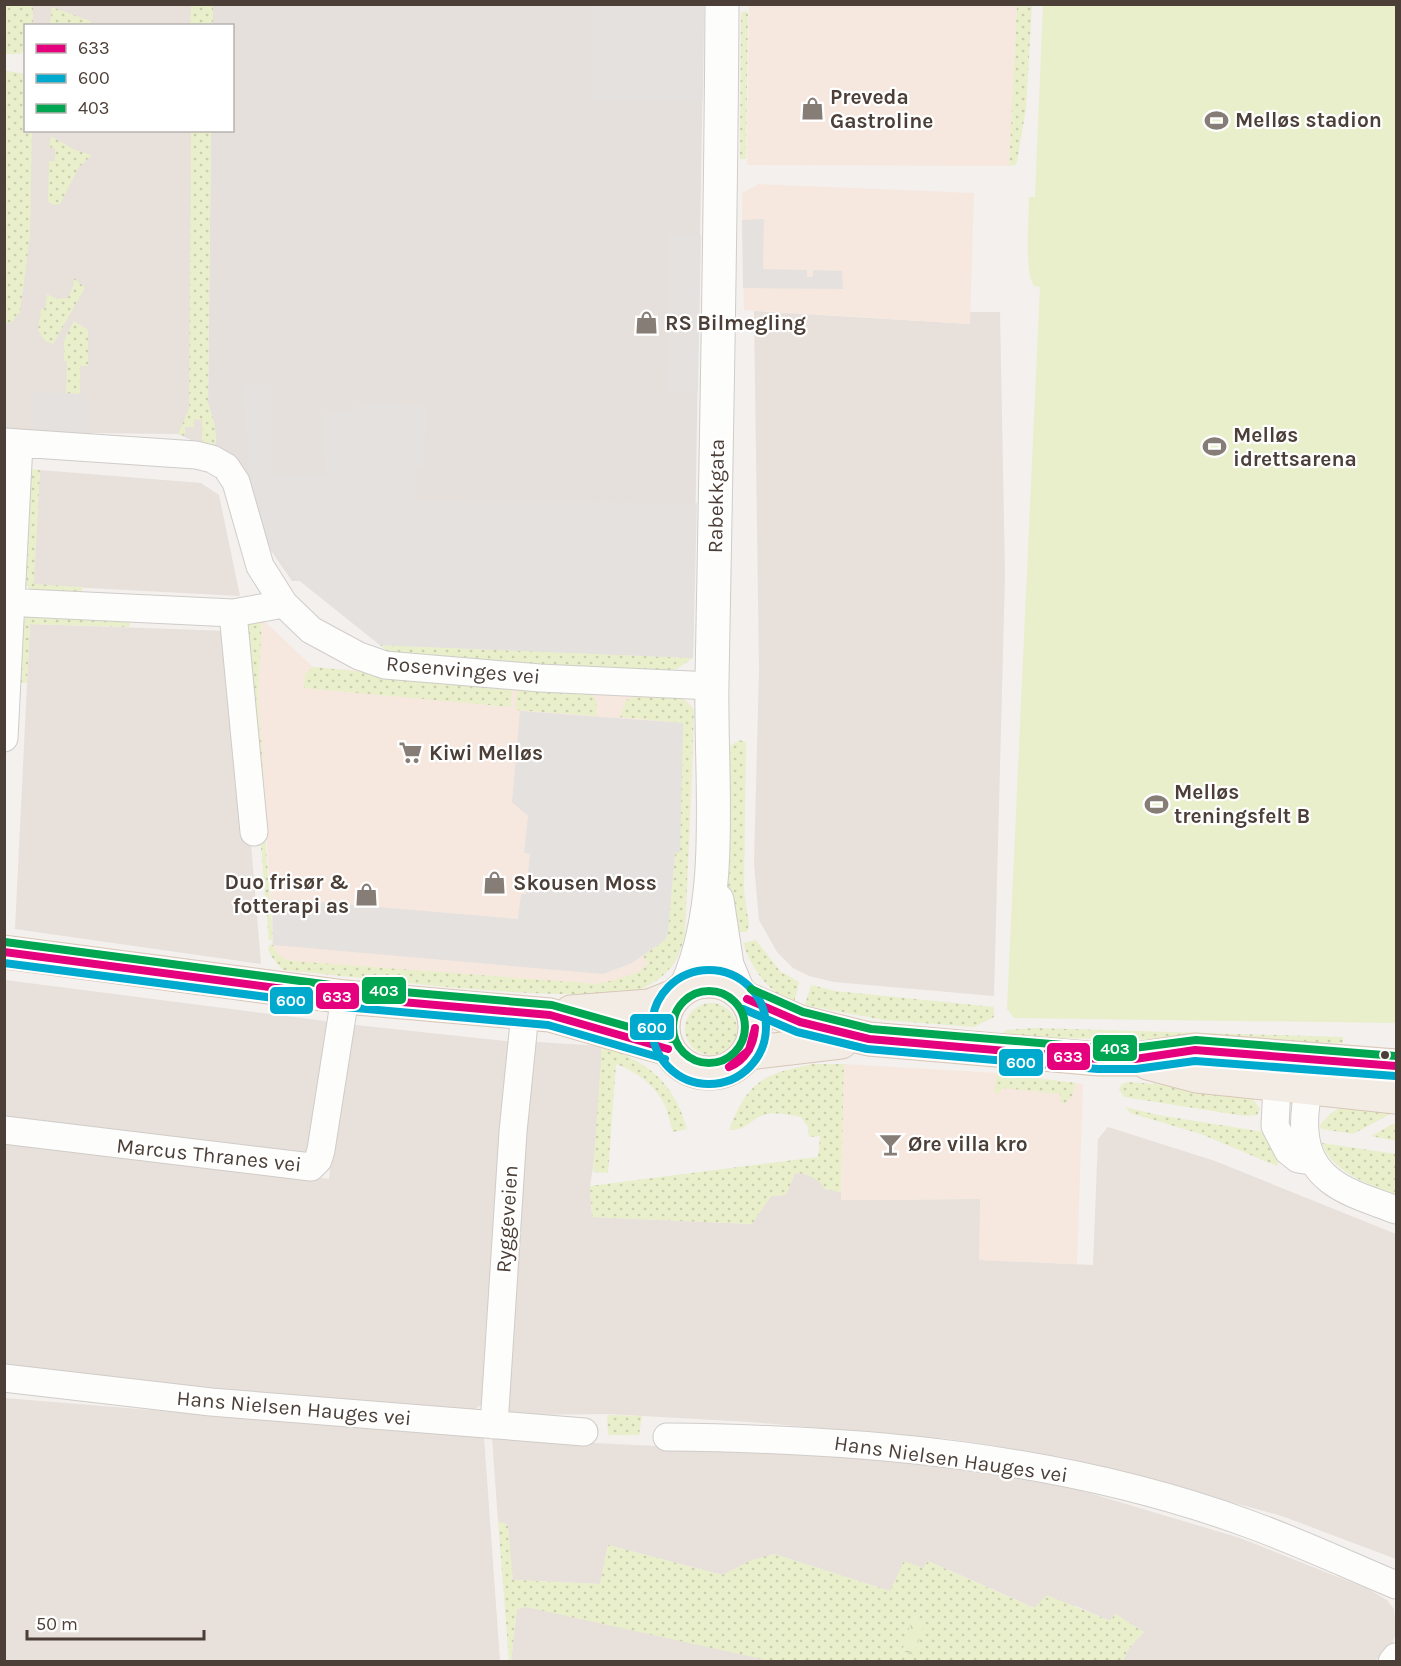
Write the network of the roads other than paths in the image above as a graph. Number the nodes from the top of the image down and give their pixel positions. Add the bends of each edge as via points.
1 (722, 4) edge
2 (12, 443) edge
3 (8, 602) edge
4 (284, 604) junction
5 (233, 612) junction
6 (712, 686) junction
7 (4, 738) edge
8 (254, 832) dead end
9 (712, 874) junction
10 (4, 952) edge
11 (680, 991) junction
12 (742, 994) junction
13 (345, 997) junction
14 (538, 1014) junction
15 (868, 1039) junction
16 (668, 1049) junction
17 (748, 1053) junction
18 (1296, 1056) junction
19 (1135, 1059) junction
20 (1396, 1066) edge
21 (1293, 1087) junction
22 (1396, 1097) edge
23 (4, 1130) edge
24 (1396, 1210) edge
25 (4, 1378) edge
26 (494, 1425) junction
27 (584, 1432) dead end
28 (667, 1437) dead end
29 (1396, 1585) edge
30 (1396, 1657) edge
31 (1392, 1662) edge

1 - 6 street, Rabekkgata
2 - 3 street
2 - 4 street, Rosenvinges vei via 196,455 226,467 236,482 260,566
3 - 5 street
3 - 7 street
4 - 5 street
4 - 6 street, Rosenvinges vei via 311,630 359,656 386,665 552,679
5 - 8 street
6 - 9 street, Rabekkgata
9 - 11 street, Rabekkgata via 696,964
9 - 12 street via 727,965
10 - 13 main road
11 - 12 main road via 708,980 724,982
11 - 14 main road via 649,1006
11 - 16 main road via 665,1009 663,1028
12 - 15 main road via 800,1023
12 - 17 main road via 756,1026
13 - 14 main road
13 - 23 street, Marcus Thranes vei via 321,1150 311,1167
14 - 16 main road
14 - 26 street, Ryggeveien via 513,1132
15 - 17 main road
15 - 19 main road
16 - 17 main road via 687,1068 709,1073 727,1070
18 - 19 main road via 1195,1050
18 - 20 main road
18 - 21 street
19 - 21 main road via 1197,1076
21 - 22 main road
21 - 24 street via 1275,1126 1288,1151 1298,1159 1311,1161 1324,1177 1341,1188
25 - 26 street, Hans Nielsen Hauges vei via 211,1402
26 - 27 street, Hans Nielsen Hauges vei
28 - 29 street, Hans Nielsen Hauges vei via 845,1444 999,1461 1070,1474 1249,1524
30 - 31 street

